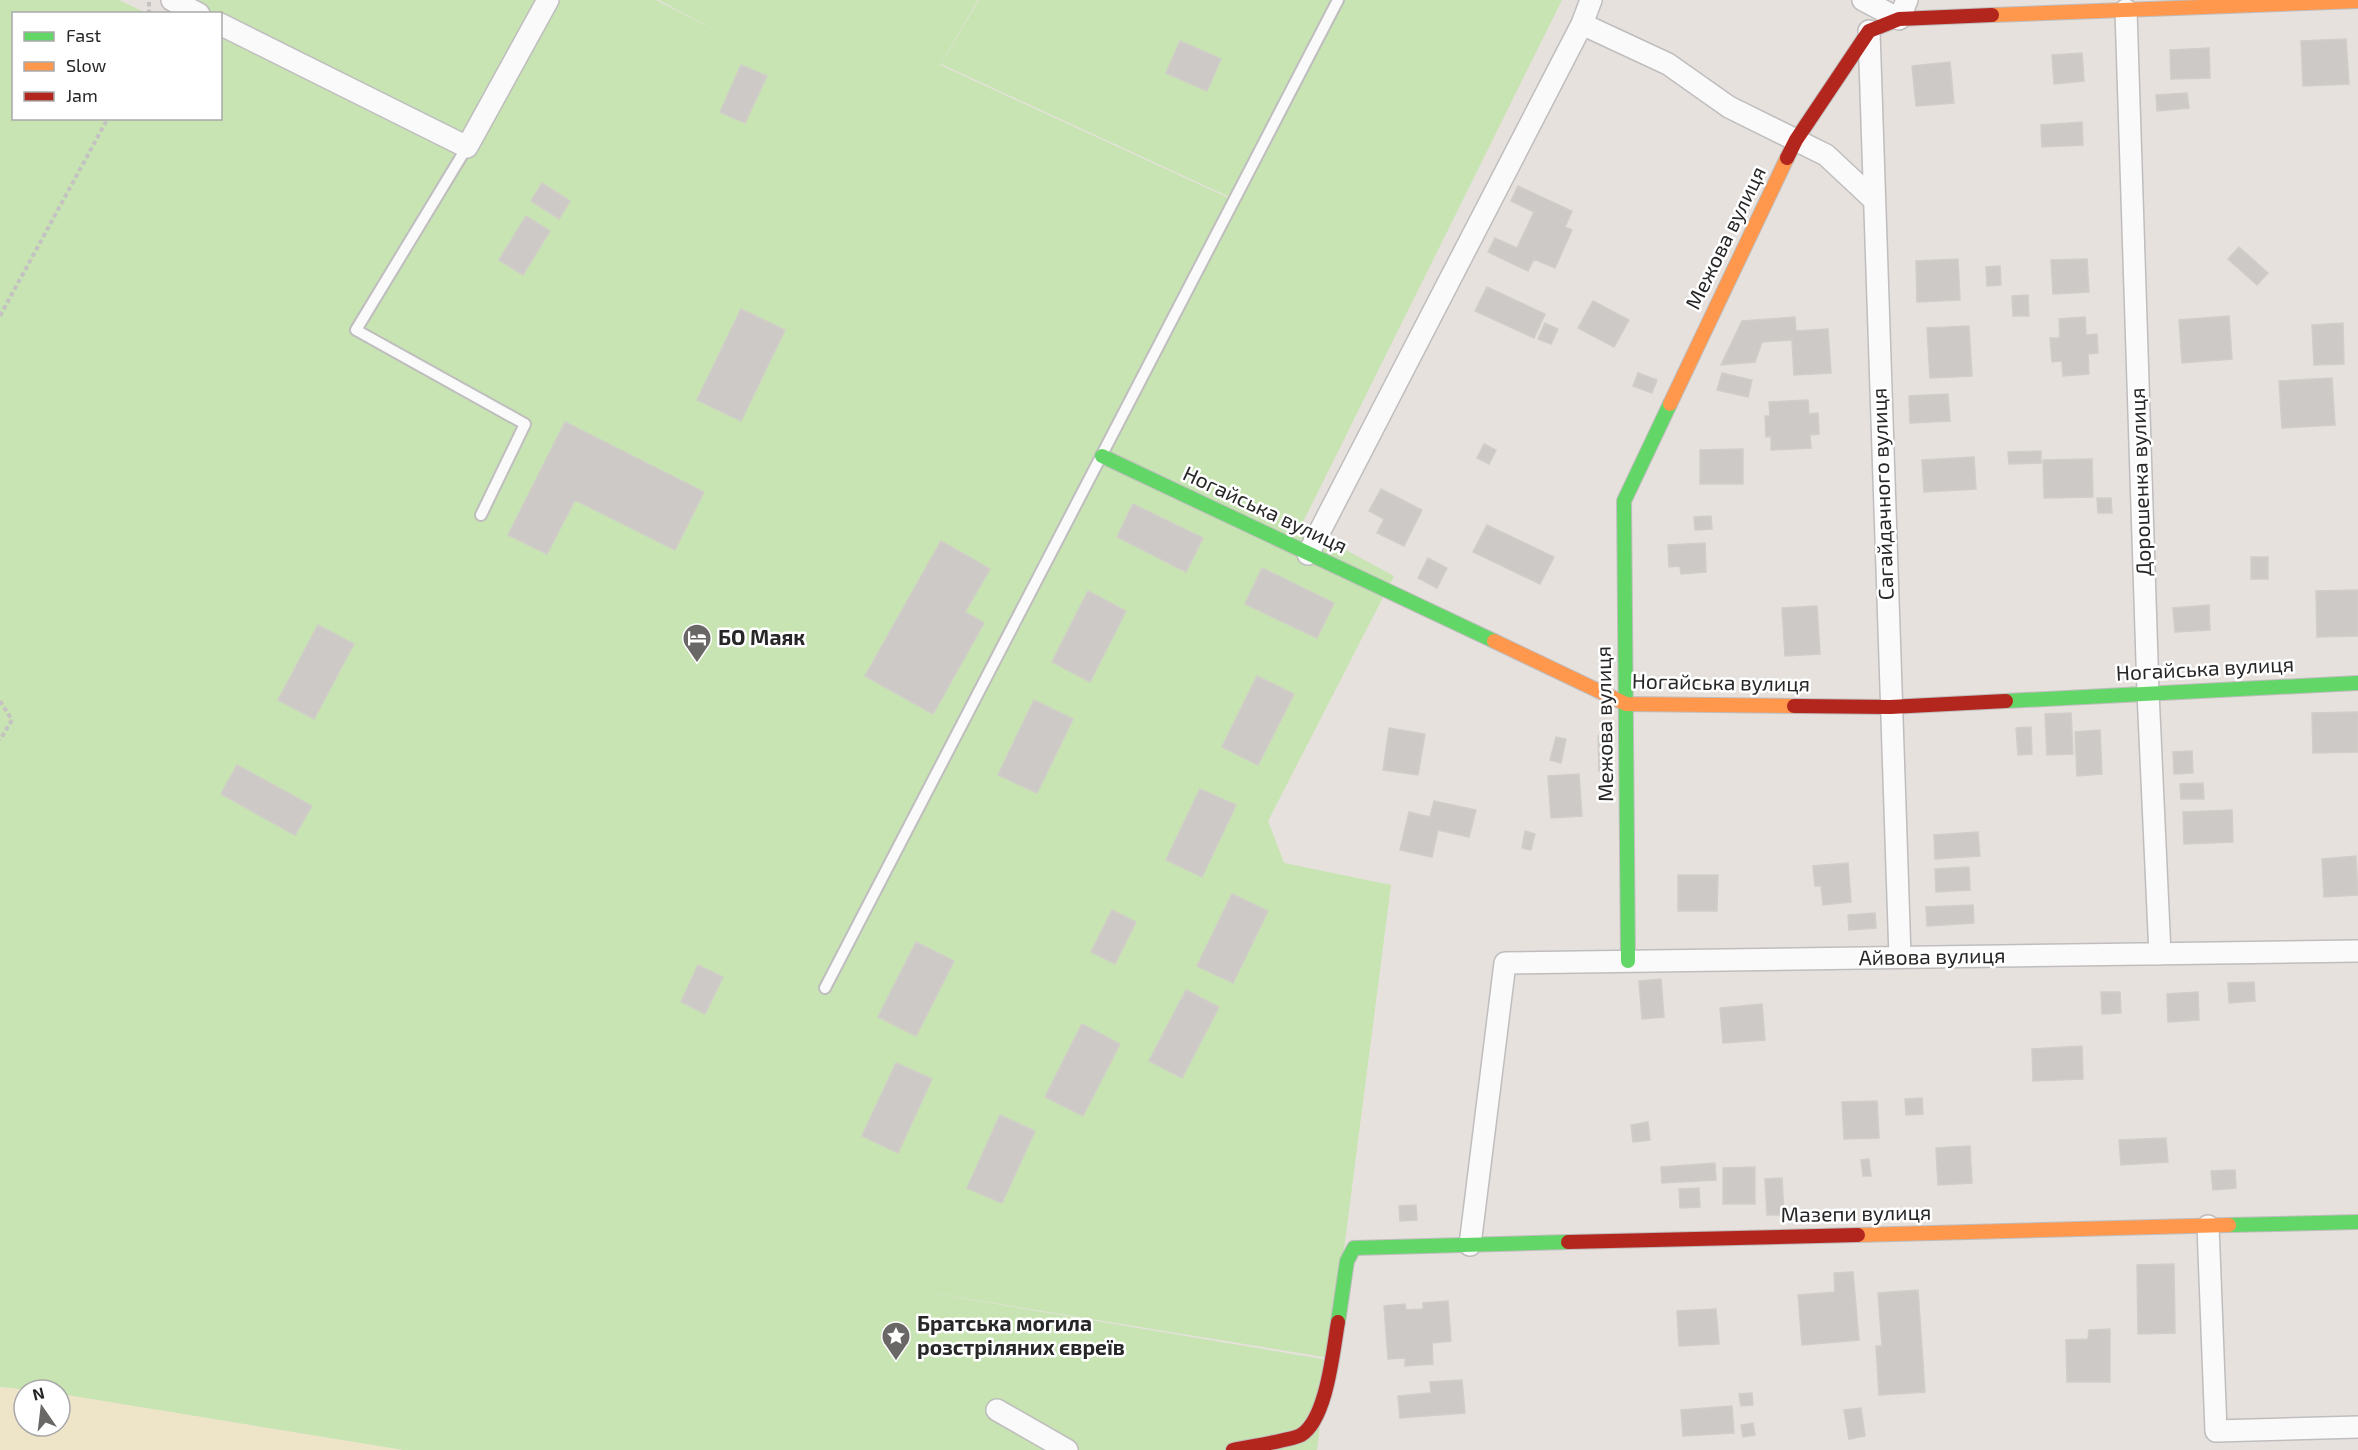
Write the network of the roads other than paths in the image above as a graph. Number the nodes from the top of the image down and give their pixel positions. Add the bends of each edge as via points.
1 (172, 0) edge
2 (548, 0) edge
3 (1338, 0) edge
4 (1591, 0) edge
5 (1863, 0) edge
6 (2358, 1) edge
7 (2180, 4) edge
8 (1903, 10) edge
9 (2126, 10) junction
10 (195, 12) edge
11 (1581, 24) junction
12 (222, 25) edge
13 (1869, 31) junction
14 (1796, 140) junction
15 (466, 147) junction
16 (1873, 200) junction
17 (1102, 456) junction
18 (481, 515) dead end
19 (1308, 554) junction
20 (2358, 683) edge
21 (2148, 692) junction
22 (1626, 704) junction
23 (1890, 707) junction
24 (2358, 951) edge
25 (2160, 954) junction
26 (1899, 957) junction
27 (1628, 962) junction
28 (825, 988) dead end
29 (2358, 1222) edge
30 (2208, 1226) junction
31 (1470, 1245) junction
32 (997, 1410) dead end
33 (2358, 1427) edge
34 (1067, 1450) edge
35 (1233, 1450) edge

1 - 10 street
2 - 15 street
3 - 17 lane
4 - 11 street
5 - 8 street
6 - 7 street
7 - 9 street
8 - 9 street
8 - 13 street
9 - 21 street, Дорошенка вулиця
11 - 14 street via 1668,63 1730,107
11 - 19 street
12 - 15 street
13 - 14 street, Межова вулиця
13 - 16 street, Сагайдачного вулиця
14 - 16 street via 1826,155
14 - 22 street, Межова вулиця via 1624,501
15 - 18 lane via 356,330 525,424
16 - 23 street, Сагайдачного вулиця
17 - 19 street, Ногайська вулиця
17 - 28 lane
19 - 22 street, Ногайська вулиця
20 - 21 street, Ногайська вулиця
21 - 23 street, Ногайська вулиця
21 - 25 street, Дорошенка вулиця
22 - 23 street, Ногайська вулиця
22 - 27 street, Межова вулиця
23 - 26 street, Сагайдачного вулиця
24 - 25 street, Айвова вулиця
25 - 26 street, Айвова вулиця
26 - 27 street, Айвова вулиця
27 - 31 street, Айвова вулиця via 1505,963
29 - 30 street, Мазепи вулиця
30 - 31 street, Мазепи вулиця
30 - 33 street via 2216,1431
31 - 35 street, Мазепи вулиця via 1354,1248 1347,1261 1331,1363 1317,1418 1301,1436
32 - 34 street

